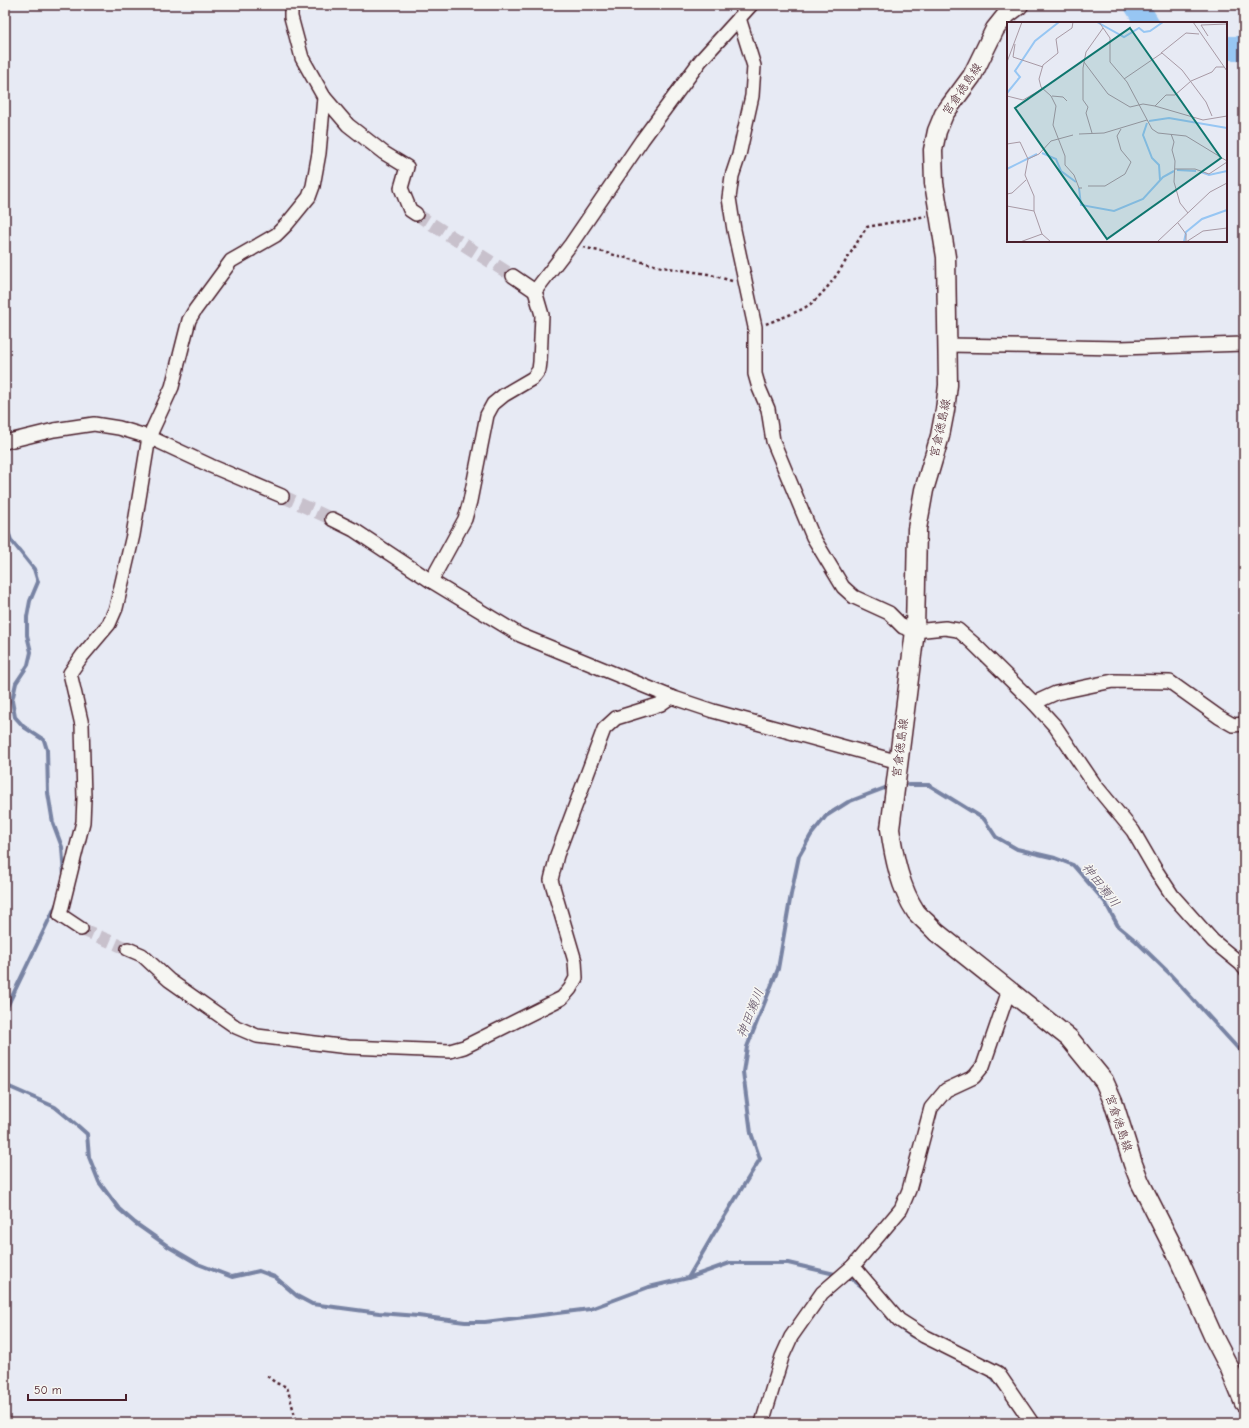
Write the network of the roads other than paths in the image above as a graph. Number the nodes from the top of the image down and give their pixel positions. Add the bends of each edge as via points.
1 (291, 5) edge
2 (751, 5) edge
3 (1019, 5) edge
4 (739, 18) junction
5 (324, 97) junction
6 (416, 214) tunnel mouth
7 (513, 276) tunnel mouth
8 (534, 291) junction
9 (1244, 344) edge
10 (947, 345) junction
11 (149, 438) junction
12 (5, 442) edge
13 (282, 496) tunnel mouth
14 (332, 519) tunnel mouth
15 (431, 580) junction
16 (915, 631) junction
17 (671, 697) junction
18 (1034, 703) junction
19 (1244, 724) edge
20 (899, 762) junction
21 (82, 929) tunnel mouth
22 (128, 949) tunnel mouth
23 (1244, 968) edge
24 (1009, 990) junction
25 (853, 1266) junction
26 (1244, 1403) edge
27 (762, 1423) edge
28 (1032, 1423) edge

1 - 5 street via 291,17 302,58
2 - 4 street
3 - 10 main road, 宮倉徳島線 via 1007,14 995,29 972,76 944,114 937,131 933,150 934,183 946,257
4 - 8 street via 701,60 642,140 571,244
4 - 16 street via 754,66 752,96 729,198 755,327 755,374 768,409 773,441 813,537 844,586 854,597 889,613 903,626
5 - 6 street via 348,124 384,153 407,167 401,188 410,210
5 - 11 street via 319,153 309,197 276,235 231,261 195,310 189,320 172,387
7 - 8 street
8 - 15 street via 542,315 539,370 533,378 493,404 487,415 465,520
9 - 10 street via 1120,348
10 - 16 main road, 宮倉徳島線 via 948,385 945,410 924,490 917,529
11 - 12 street via 119,428 94,424 54,430
11 - 13 street
11 - 21 street via 133,535 116,608 108,624 70,673 82,725 84,798 83,822 60,915
14 - 15 street via 354,530
15 - 17 street via 520,635
16 - 18 street via 946,628 958,630
16 - 20 main road, 宮倉徳島線
17 - 20 street
17 - 22 street via 661,704 616,718 604,729 556,855 551,880 575,961 576,978 570,989 562,998 464,1047 450,1051 348,1047 257,1036 236,1026 168,980 142,955
18 - 19 street via 1056,693 1113,681 1170,682 1219,717 1234,724
18 - 23 street via 1055,726 1095,785 1134,831 1172,895 1213,941
20 - 24 main road, 宮倉徳島線 via 890,829 894,856 906,892 917,913 936,932
24 - 25 street via 983,1066 974,1077 946,1090 931,1108 909,1190 901,1209
24 - 26 main road, 宮倉徳島線 via 1069,1038 1104,1081 1114,1101 1140,1182 1176,1253
25 - 27 street via 822,1293 791,1337 782,1357
25 - 28 street via 899,1320 924,1336 998,1373

